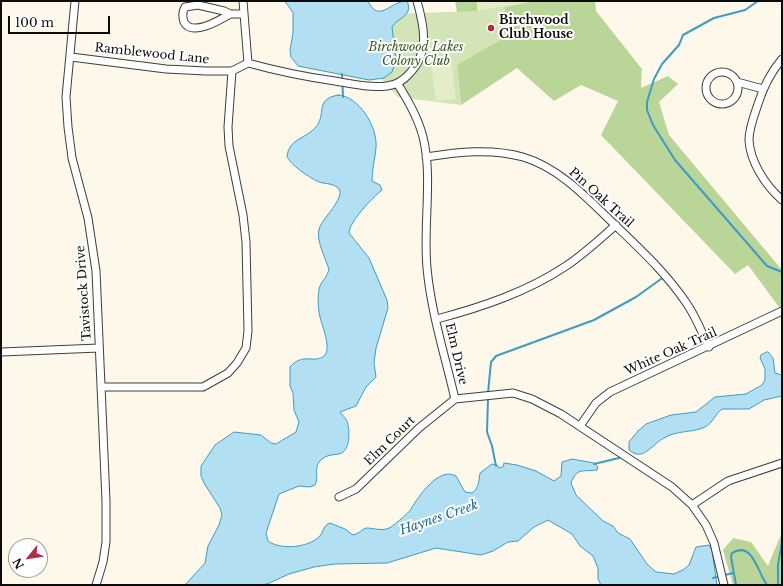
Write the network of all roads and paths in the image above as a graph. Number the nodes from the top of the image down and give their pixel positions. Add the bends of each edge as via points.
1 (75, 1) edge
2 (244, 1) edge
3 (417, 1) edge
4 (230, 14) junction
5 (244, 14) junction
6 (71, 57) junction
7 (782, 59) edge
8 (248, 63) junction
9 (232, 71) junction
10 (737, 82) junction
11 (397, 83) junction
12 (763, 90) junction
13 (426, 156) junction
14 (782, 200) edge
15 (616, 226) junction
16 (782, 311) edge
17 (437, 319) junction
18 (710, 347) junction
19 (99, 348) junction
20 (1, 352) edge
21 (101, 387) junction
22 (455, 399) junction
23 (580, 426) junction
24 (782, 463) edge
25 (339, 497) dead end
26 (692, 505) junction
27 (96, 585) edge
28 (724, 585) edge

1 - 6 street, Tavistock Drive
2 - 5 street
3 - 11 street via 424,26 423,49 413,70
4 - 4 street via 205,6 191,5 185,7 182,17 185,24 192,28 204,27
4 - 5 street
5 - 8 street
6 - 9 street, Ramblewood Lane via 166,68
6 - 19 street, Tavistock Drive via 66,98 68,126 72,158 94,251
7 - 12 street
8 - 9 street
8 - 11 street via 357,84 381,86
9 - 21 street via 228,127 246,242 246,348 228,372 203,387
10 - 10 street via 725,72 715,73 707,80 705,90 714,103 719,105 730,102 737,94
10 - 12 street
11 - 13 street, Elm Drive via 412,107 424,139
12 - 14 street via 750,132 750,150 759,172
13 - 15 street, Pin Oak Trail via 474,152 523,157 556,172 589,199
13 - 17 street, Elm Drive via 427,269
15 - 17 street via 567,265 528,288 474,309
15 - 18 street, Pin Oak Trail via 646,255 687,304
16 - 18 street, White Oak Trail
17 - 22 street, Elm Drive
18 - 23 street, White Oak Trail via 610,392 596,402
19 - 20 street
19 - 21 street, Tavistock Drive
21 - 27 street, Tavistock Drive via 106,542
22 - 23 street, Elm Drive via 514,393 542,403
22 - 25 street, Elm Court via 419,428 356,489
23 - 26 street, Elm Drive via 672,487
24 - 26 street via 728,481
26 - 28 street, Elm Drive via 710,534

